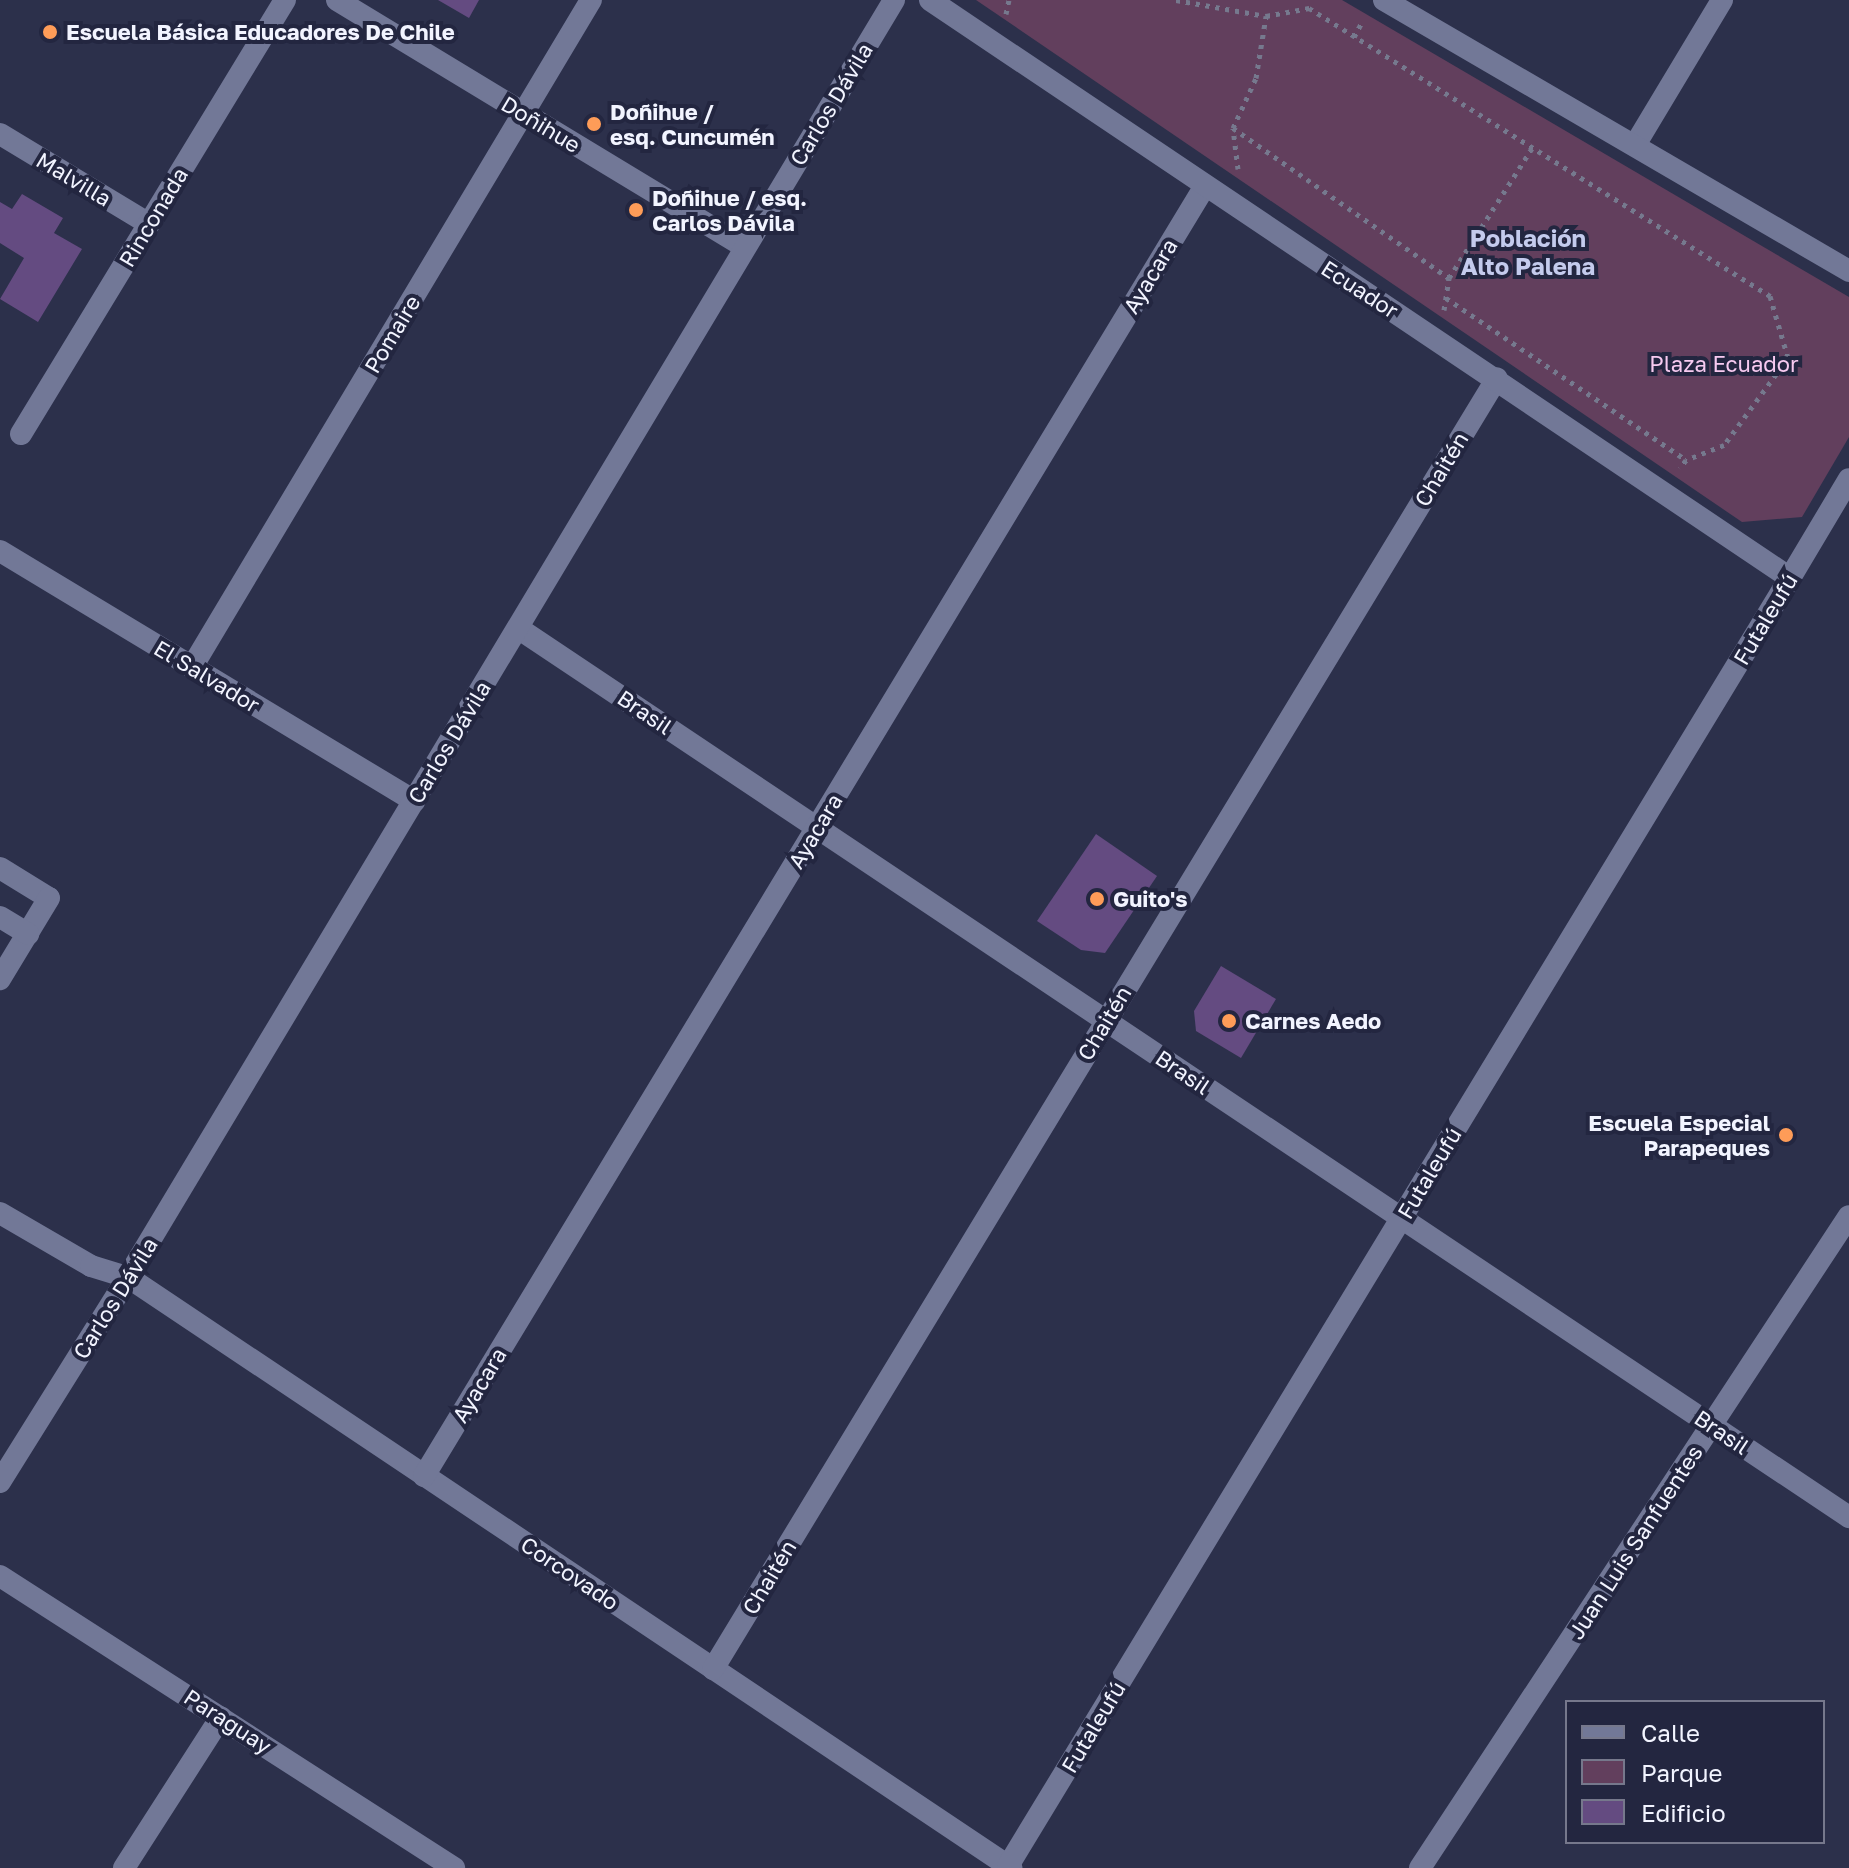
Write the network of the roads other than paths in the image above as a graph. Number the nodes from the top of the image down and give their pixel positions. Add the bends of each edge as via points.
1 (285, 0) edge
2 (337, 0) edge
3 (591, 0) edge
4 (894, 0) edge
5 (930, 0) edge
6 (1384, 0) edge
7 (1722, 0) edge
8 (524, 114) junction
9 (0, 134) edge
10 (1635, 145) junction
11 (1205, 186) junction
12 (149, 224) junction
13 (745, 247) junction
14 (1849, 271) edge
15 (1497, 378) junction
16 (21, 434) dead end
17 (1849, 479) edge
18 (0, 551) edge
19 (1790, 578) junction
20 (518, 628) junction
21 (192, 667) junction
22 (414, 801) junction
23 (817, 827) junction
24 (0, 868) edge
25 (0, 917) edge
26 (28, 934) junction
27 (0, 979) edge
28 (1106, 1020) junction
29 (0, 1213) edge
30 (1849, 1216) edge
31 (1401, 1219) junction
32 (128, 1277) junction
33 (1711, 1425) junction
34 (424, 1476) junction
35 (0, 1482) edge
36 (1849, 1517) edge
37 (0, 1576) edge
38 (713, 1669) junction
39 (221, 1717) junction
40 (1010, 1867) edge
41 (124, 1868) edge
42 (454, 1868) edge
43 (1420, 1868) edge

1 - 12 street, Rinconada
2 - 8 street, Doñihue
3 - 8 street, Pomaire
4 - 13 street, Carlos Dávila
5 - 11 street, Ecuador
6 - 10 street
7 - 10 street
8 - 13 street, Doñihue
8 - 21 street, Pomaire
9 - 12 street, Malvilla
10 - 14 street
11 - 15 street, Ecuador
11 - 23 street, Ayacara
12 - 16 street, Rinconada
13 - 20 street, Carlos Dávila
15 - 19 street, Ecuador
15 - 28 street, Chaitén
17 - 19 street, Futaleufú
18 - 21 street, El Salvador
19 - 31 street, Futaleufú
20 - 22 street, Carlos Dávila
20 - 23 street, Brasil
21 - 22 street, El Salvador
22 - 32 street, Carlos Dávila
23 - 28 street, Brasil
23 - 34 street, Ayacara
24 - 26 street via 49,898
25 - 26 street
26 - 27 street
28 - 31 street, Brasil
28 - 38 street, Chaitén
29 - 32 street, Corcovado via 91,1266
30 - 33 street, Juan Luis Sanfuentes
31 - 33 street, Brasil
31 - 40 street, Futaleufú
32 - 34 street, Corcovado
32 - 35 street, Carlos Dávila
33 - 36 street, Brasil
33 - 43 street, Juan Luis Sanfuentes
34 - 38 street, Corcovado
37 - 39 street, Paraguay
38 - 40 street, Corcovado
39 - 41 street
39 - 42 street, Paraguay

